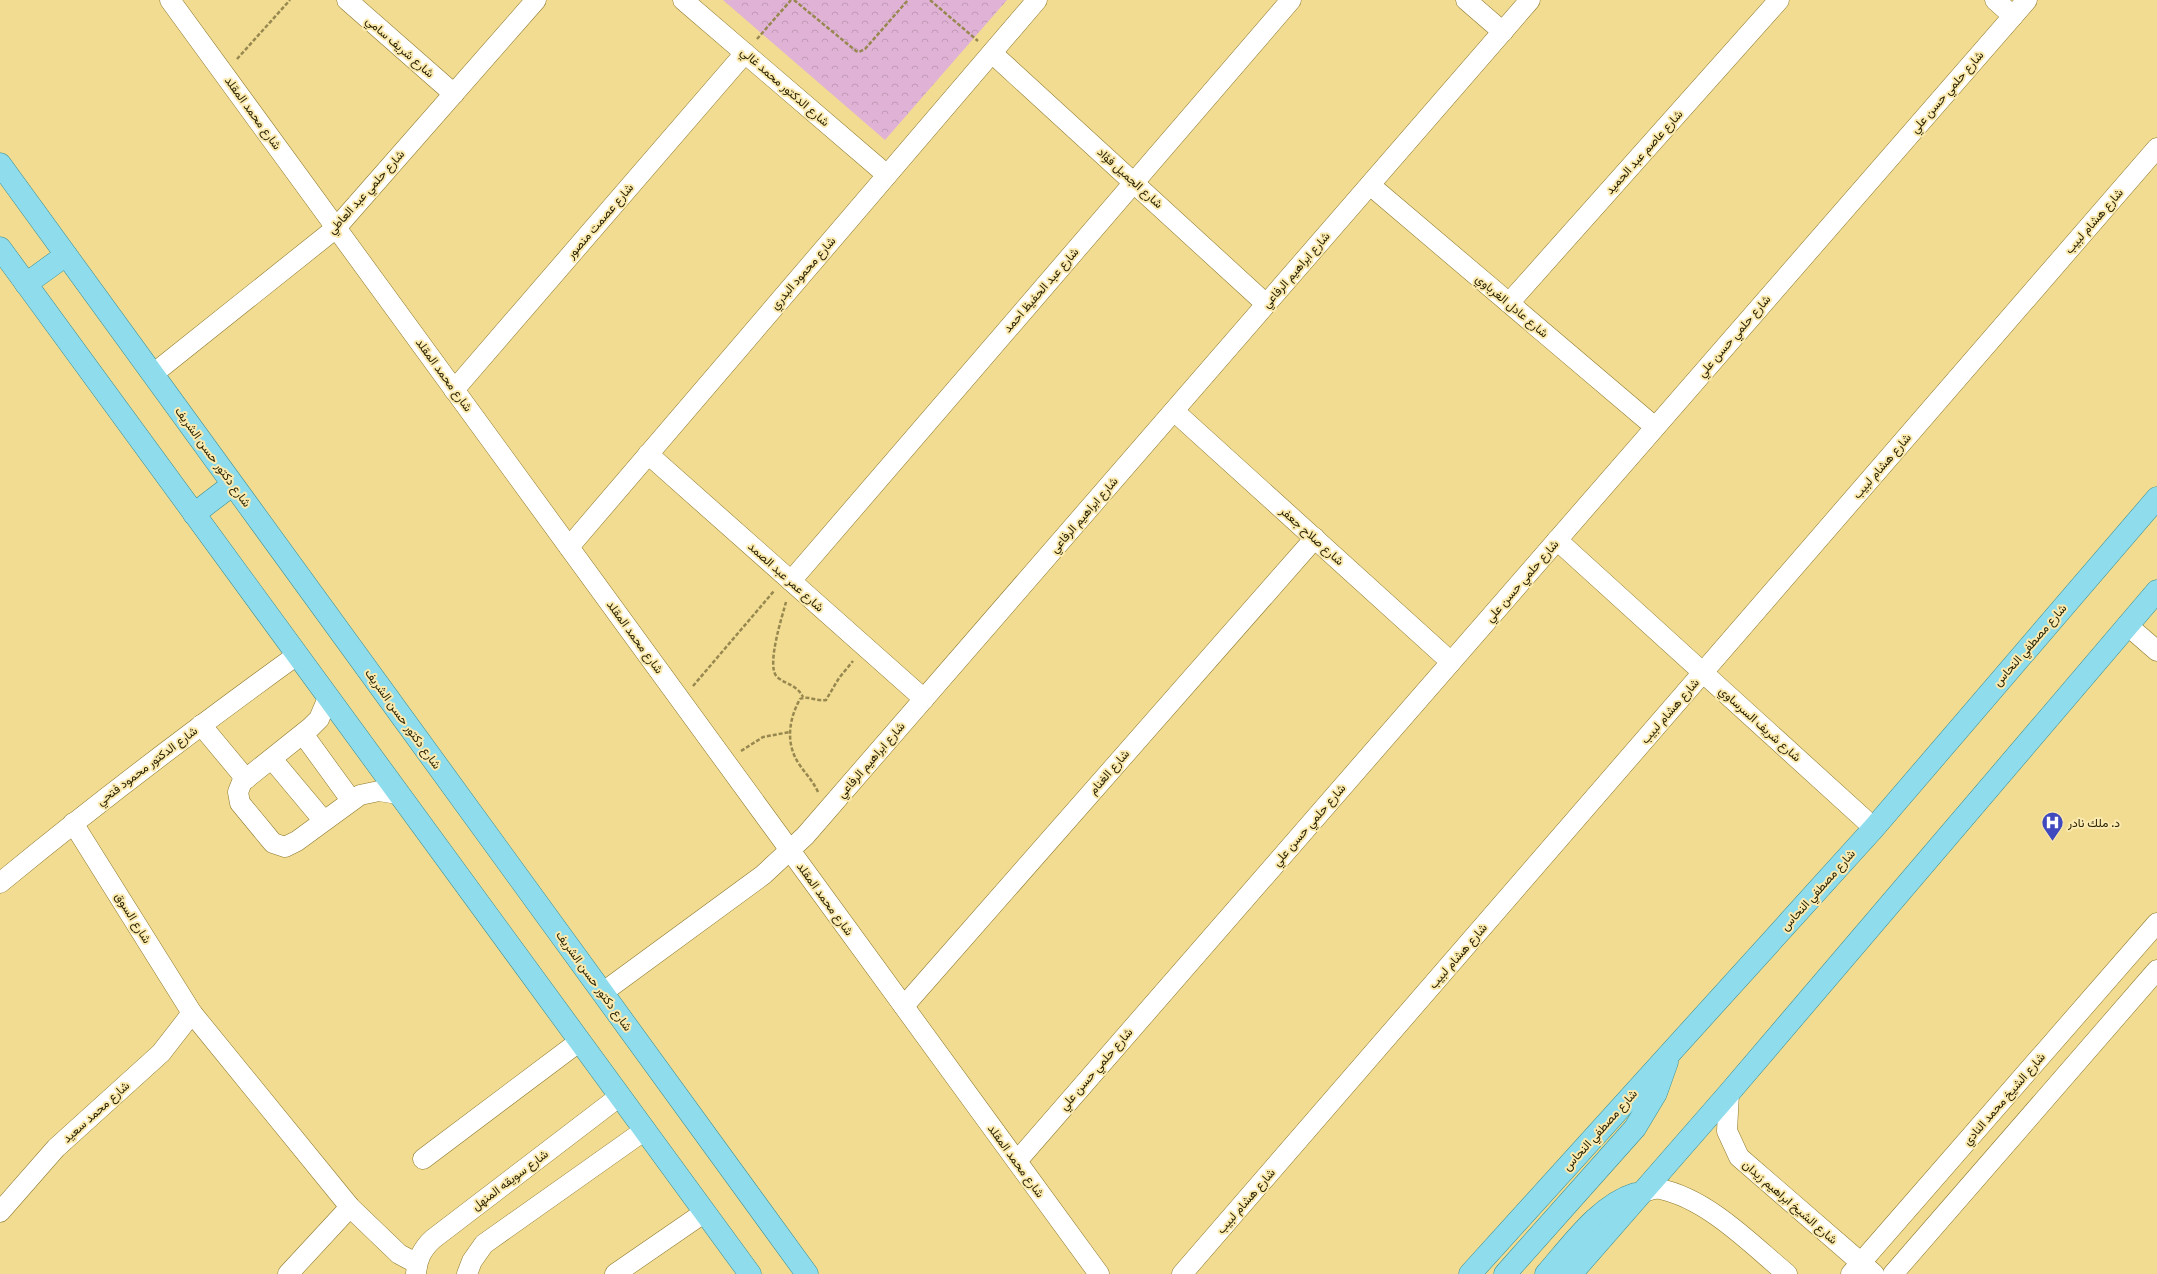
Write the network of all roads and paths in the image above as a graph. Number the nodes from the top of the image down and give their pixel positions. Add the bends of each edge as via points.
1 (170, 0) edge
2 (290, 0) edge
3 (347, 0) edge
4 (536, 0) edge
5 (683, 0) edge
6 (793, 0) edge
7 (908, 0) edge
8 (930, 0) edge
9 (1037, 0) edge
10 (1291, 0) edge
11 (1466, 0) edge
12 (1530, 0) edge
13 (1779, 0) edge
14 (1995, 0) edge
15 (2027, 0) edge
16 (2013, 16) junction
17 (1503, 32) junction
18 (745, 53) junction
19 (992, 53) junction
20 (224, 74) junction
21 (454, 94) junction
22 (2157, 148) edge
23 (0, 164) edge
24 (887, 175) junction
25 (1134, 182) junction
26 (1370, 185) junction
27 (336, 228) junction
28 (0, 248) edge
29 (66, 255) junction
30 (26, 284) junction
31 (1509, 303) junction
32 (1266, 304) junction
33 (153, 374) junction
34 (454, 390) junction
35 (1174, 411) junction
36 (1655, 427) junction
37 (648, 454) junction
38 (232, 485) junction
39 (2157, 498) edge
40 (194, 514) junction
41 (1315, 538) junction
42 (1557, 540) junction
43 (569, 547) junction
44 (788, 579) junction
45 (2157, 591) edge
46 (2127, 625) junction
47 (864, 646) junction
48 (2157, 651) edge
49 (297, 655) junction
50 (1451, 662) junction
51 (1703, 673) junction
52 (803, 697) junction
53 (328, 698) junction
54 (924, 699) junction
55 (681, 700) junction
56 (201, 725) junction
57 (790, 732) junction
58 (303, 734) junction
59 (272, 759) junction
60 (728, 766) junction
61 (246, 779) junction
62 (398, 794) junction
63 (351, 800) junction
64 (822, 817) junction
65 (323, 820) junction
66 (73, 823) junction
67 (1874, 828) junction
68 (790, 851) junction
69 (0, 883) edge
70 (2157, 923) edge
71 (2157, 970) edge
72 (602, 993) junction
73 (904, 1006) junction
74 (192, 1013) junction
75 (580, 1041) junction
76 (1669, 1054) junction
77 (1729, 1093) junction
78 (620, 1096) junction
79 (645, 1130) junction
80 (423, 1159) dead end
81 (1017, 1161) junction
82 (1642, 1192) junction
83 (350, 1207) junction
84 (0, 1212) edge
85 (705, 1212) junction
86 (416, 1268) edge
87 (1862, 1270) edge
88 (288, 1274) edge
89 (467, 1274) edge
90 (615, 1274) edge
91 (750, 1274) edge
92 (807, 1274) edge
93 (1099, 1274) edge
94 (1182, 1274) edge
95 (1470, 1274) edge
96 (1505, 1274) edge
97 (1546, 1274) edge
98 (1571, 1274) edge
99 (1787, 1274) edge
100 (1893, 1274) edge

1 - 20 street, شارع محمد المقلد
2 - 20 path
3 - 21 street, شارع شريف سامي
4 - 21 street, شارع حلمي عبد العاطي
5 - 18 street, شارع الدكتور محمد غالي
6 - 7 path via 859,52
6 - 18 path
8 - 19 path
9 - 19 street, شارع محمود البدري
10 - 25 street, شارع عبد الحفيظ احمد
11 - 17 street
12 - 17 street, شارع ابراهيم الرفاعي
13 - 31 street, شارع عاصم عبد الحميد
14 - 16 street
15 - 16 street, شارع حلمي حسن علي
16 - 36 street, شارع حلمي حسن علي
17 - 26 street, شارع ابراهيم الرفاعي
18 - 24 street, شارع الدكتور محمد غالي
18 - 34 street, شارع عصمت منصور
19 - 24 street, شارع محمود البدري
19 - 25 street, شارع الجميل فؤاد
20 - 27 street, شارع محمد المقلد
21 - 27 street, شارع حلمي عبد العاطي
22 - 51 street, شارع هشام لبيب
23 - 29 main road, شارع دكتور حسن الشريف
24 - 37 street, شارع محمود البدري
25 - 32 street, شارع الجميل فؤاد
25 - 44 street, شارع عبد الحفيظ احمد
26 - 31 street, شارع عادل الغرباوي
26 - 32 street, شارع ابراهيم الرفاعي
27 - 33 street, شارع حلمي عبد العاطي
27 - 34 street, شارع محمد المقلد
28 - 30 main road
29 - 30 main road
29 - 33 main road, شارع دكتور حسن الشريف
30 - 40 main road
31 - 36 street, شارع عادل الغرباوي
32 - 35 street, شارع ابراهيم الرفاعي
33 - 38 main road, شارع دكتور حسن الشريف
34 - 43 street, شارع محمد المقلد
35 - 41 street, شارع صلاح جعفر
35 - 54 street, شارع ابراهيم الرفاعي
36 - 42 street, شارع حلمي حسن علي
37 - 43 street, شارع محمود البدري
37 - 44 street, شارع عمر عبد الصمد
38 - 40 main road
38 - 72 main road, شارع دكتور حسن الشريف
39 - 67 main road, شارع مصطفي النحاس
40 - 49 main road
41 - 50 street, شارع صلاح جعفر
41 - 73 street, شارع الغنام
42 - 50 street, شارع حلمي حسن علي
42 - 51 street, شارع شريف السرساوي
43 - 55 street, شارع محمد المقلد
44 - 47 street, شارع عمر عبد الصمد
44 - 52 path via 772,665 777,676 797,688
44 - 55 path
45 - 46 main road
46 - 48 street
46 - 77 main road
47 - 52 path via 839,678 826,700
47 - 54 street, شارع عمر عبد الصمد
49 - 53 main road
49 - 56 street, شارع الدكتور محمود فتحي
50 - 81 street, شارع حلمي حسن علي
51 - 67 street, شارع شريف السرساوي
51 - 94 street, شارع هشام لبيب
52 - 57 path via 794,711
53 - 58 street via 319,719
53 - 62 main road
54 - 64 street, شارع ابراهيم الرفاعي
55 - 60 street, شارع محمد المقلد
56 - 61 street
56 - 66 street, شارع الدكتور محمود فتحي
57 - 60 path via 776,733 750,743
57 - 64 path via 795,756 818,791
58 - 59 street
58 - 63 street
59 - 61 street
59 - 65 street
60 - 68 street, شارع محمد المقلد
61 - 65 street via 239,787 240,803 272,843 285,847 291,845
62 - 63 street via 388,791 369,792
62 - 75 main road
63 - 65 street
64 - 68 street, شارع ابراهيم الرفاعي
66 - 69 street, شارع الدكتور محمود فتحي
66 - 74 street, شارع السوق
67 - 76 main road, شارع مصطفي النحاس
68 - 72 street, شارع ابراهيم الرفاعي via 763,874
68 - 73 street, شارع محمد المقلد
70 - 87 street, شارع الشيخ محمد النادي
71 - 100 street
72 - 92 main road, شارع دكتور حسن الشريف
73 - 81 street, شارع محمد المقلد
74 - 83 street, شارع السوق
74 - 84 street, شارع محمد سعيد via 161,1053 56,1148
75 - 78 main road
75 - 80 street
76 - 95 main road, شارع مصطفي النحاس
76 - 96 main road via 1656,1093 1635,1128
77 - 82 main road
77 - 87 street, شارع الشيخ ابراهيم زيدان via 1727,1132 1739,1157
78 - 79 main road
78 - 86 street, شارع سويقه المنهل via 433,1239 422,1251
79 - 85 main road
79 - 89 street via 484,1244 472,1261
81 - 93 street, شارع محمد المقلد
82 - 97 main road via 1607,1208
82 - 98 main road
82 - 99 street via 1659,1189 1686,1199 1735,1230
83 - 86 street, شارع السوق
83 - 88 street
85 - 90 street
85 - 91 main road

